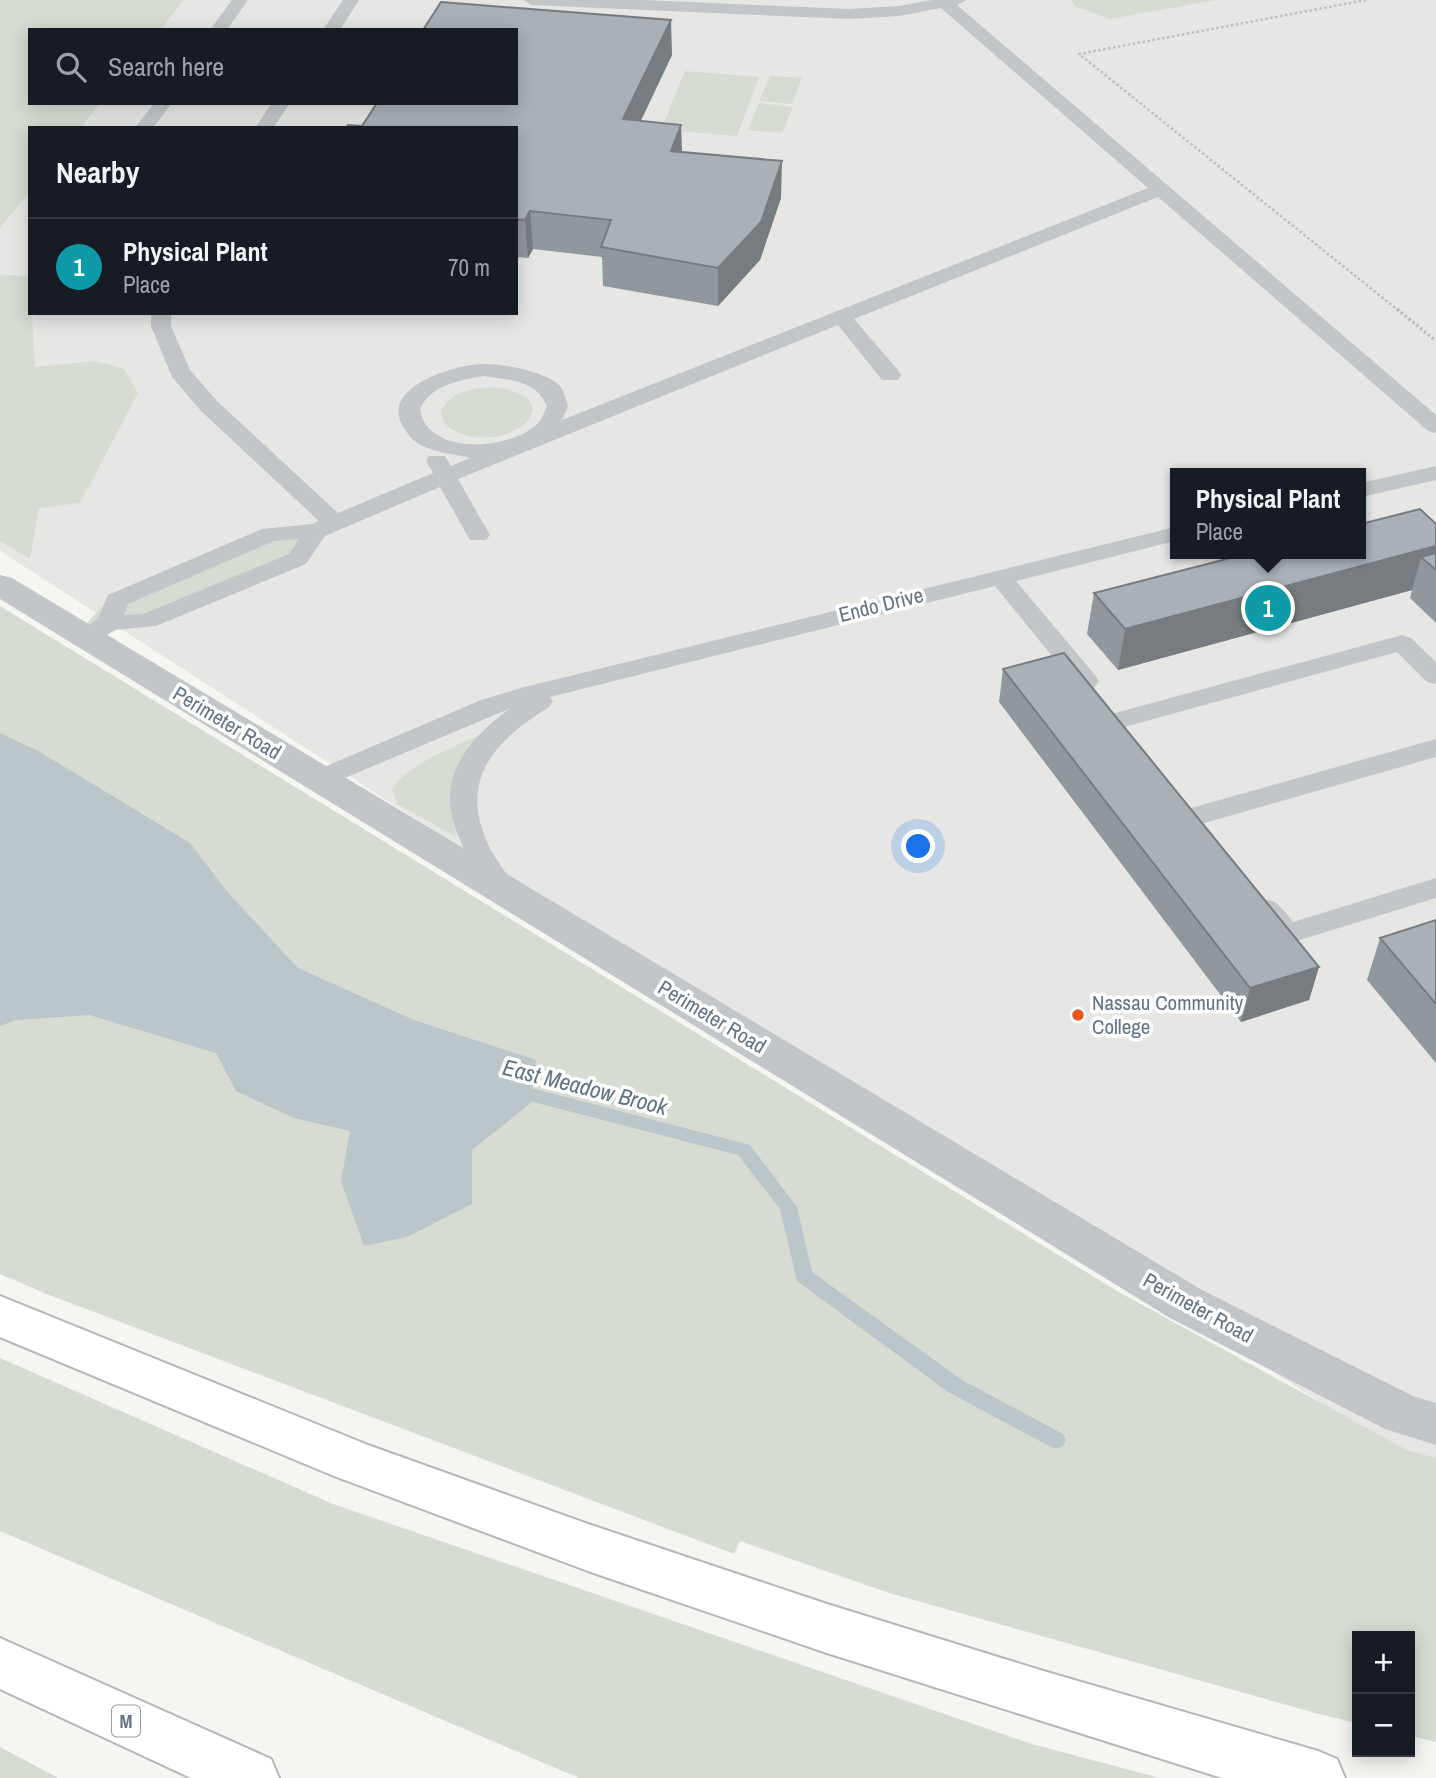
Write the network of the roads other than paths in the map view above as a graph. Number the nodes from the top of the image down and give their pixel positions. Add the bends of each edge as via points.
1 (240, 0) edge
2 (351, 0) edge
3 (531, 0) edge
4 (952, 2) edge
5 (219, 28) edge
6 (332, 28) edge
7 (161, 105) edge
8 (280, 105) edge
9 (146, 126) edge
10 (265, 126) edge
11 (1161, 188) junction
12 (162, 315) edge
13 (841, 316) junction
14 (890, 375) dead end
15 (1436, 426) edge
16 (423, 437) junction
17 (526, 442) junction
18 (1436, 473) edge
19 (445, 475) junction
20 (1366, 489) edge
21 (325, 527) junction
22 (478, 534) dead end
23 (1170, 535) edge
24 (999, 576) junction
25 (0, 585) edge
26 (98, 630) junction
27 (1436, 676) edge
28 (587, 680) junction
29 (1117, 720) junction
30 (1134, 742) edge
31 (1436, 748) edge
32 (319, 779) junction
33 (1177, 796) edge
34 (1194, 817) junction
35 (1211, 839) edge
36 (1436, 888) edge
37 (503, 890) junction
38 (1253, 892) edge
39 (0, 1316) edge
40 (1436, 1424) edge
41 (0, 1663) edge
42 (252, 1778) edge
43 (1318, 1778) edge

1 - 5 lane
2 - 6 lane
3 - 4 lane via 849,14 899,12
4 - 11 lane
7 - 9 lane
8 - 10 lane
11 - 13 lane
11 - 15 lane
12 - 21 lane via 161,326 180,372
13 - 14 lane
13 - 17 lane
16 - 17 lane via 453,449 478,451
16 - 17 lane via 410,418 411,404 421,391 459,373 496,370 530,376 556,397 554,421 544,433
16 - 19 lane
17 - 19 lane
18 - 20 lane
19 - 21 lane
19 - 22 lane
21 - 26 lane via 298,559 147,621
21 - 26 lane via 270,534 117,600
23 - 24 lane, Endo Drive
24 - 28 lane, Endo Drive
24 - 29 lane
25 - 26 street, Perimeter Road
26 - 32 street, Perimeter Road
27 - 29 lane via 1402,643
28 - 32 lane, Endo Drive via 490,706
28 - 37 lane, Endo Drive via 505,723 471,765 462,789 463,815 473,842
29 - 30 lane
31 - 34 lane
32 - 37 street, Perimeter Road
33 - 34 lane
34 - 35 lane
36 - 38 lane via 1287,934
37 - 40 street, Perimeter Road via 1185,1304 1402,1414
39 - 43 highway via 392,1479 568,1542 907,1655
41 - 42 highway, M

